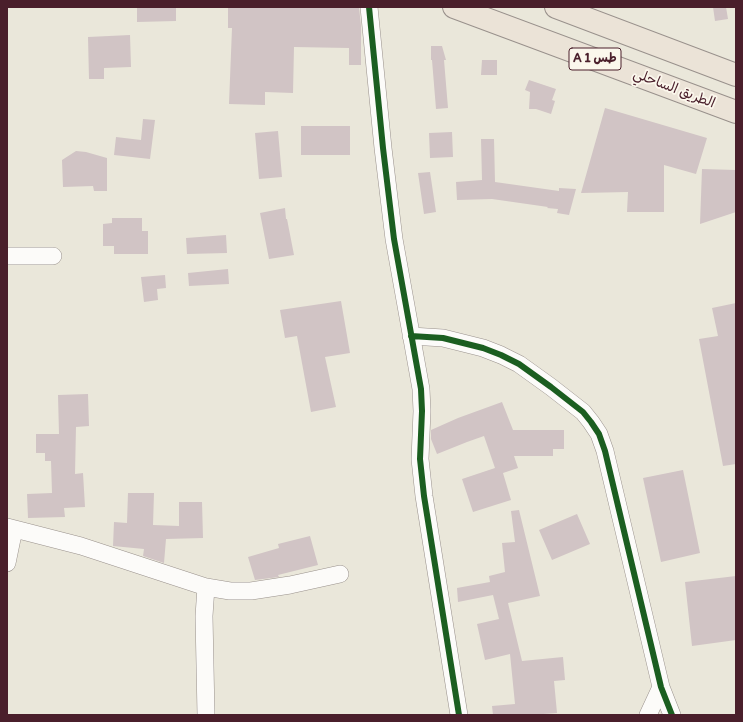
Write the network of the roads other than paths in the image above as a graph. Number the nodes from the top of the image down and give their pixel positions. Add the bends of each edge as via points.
1 (369, 7) edge
2 (454, 7) edge
3 (556, 7) edge
4 (736, 75) edge
5 (736, 112) edge
6 (7, 256) edge
7 (53, 256) dead end
8 (411, 336) junction
9 (10, 528) edge
10 (7, 563) edge
11 (340, 574) dead end
12 (206, 587) junction
13 (661, 687) junction
14 (206, 715) edge
15 (459, 715) edge
16 (648, 715) edge
17 (672, 715) edge

1 - 8 street via 393,231
2 - 5 highway, الطريق الساحلي / A 1 طس
3 - 4 highway, A 1 طس
6 - 7 street
8 - 13 street via 443,338 501,355 519,364 551,387 592,422 606,451
8 - 15 street via 421,389 420,459 424,496
9 - 10 street
9 - 12 street via 81,546
11 - 12 street via 251,591
12 - 14 street
13 - 16 street
13 - 17 street

